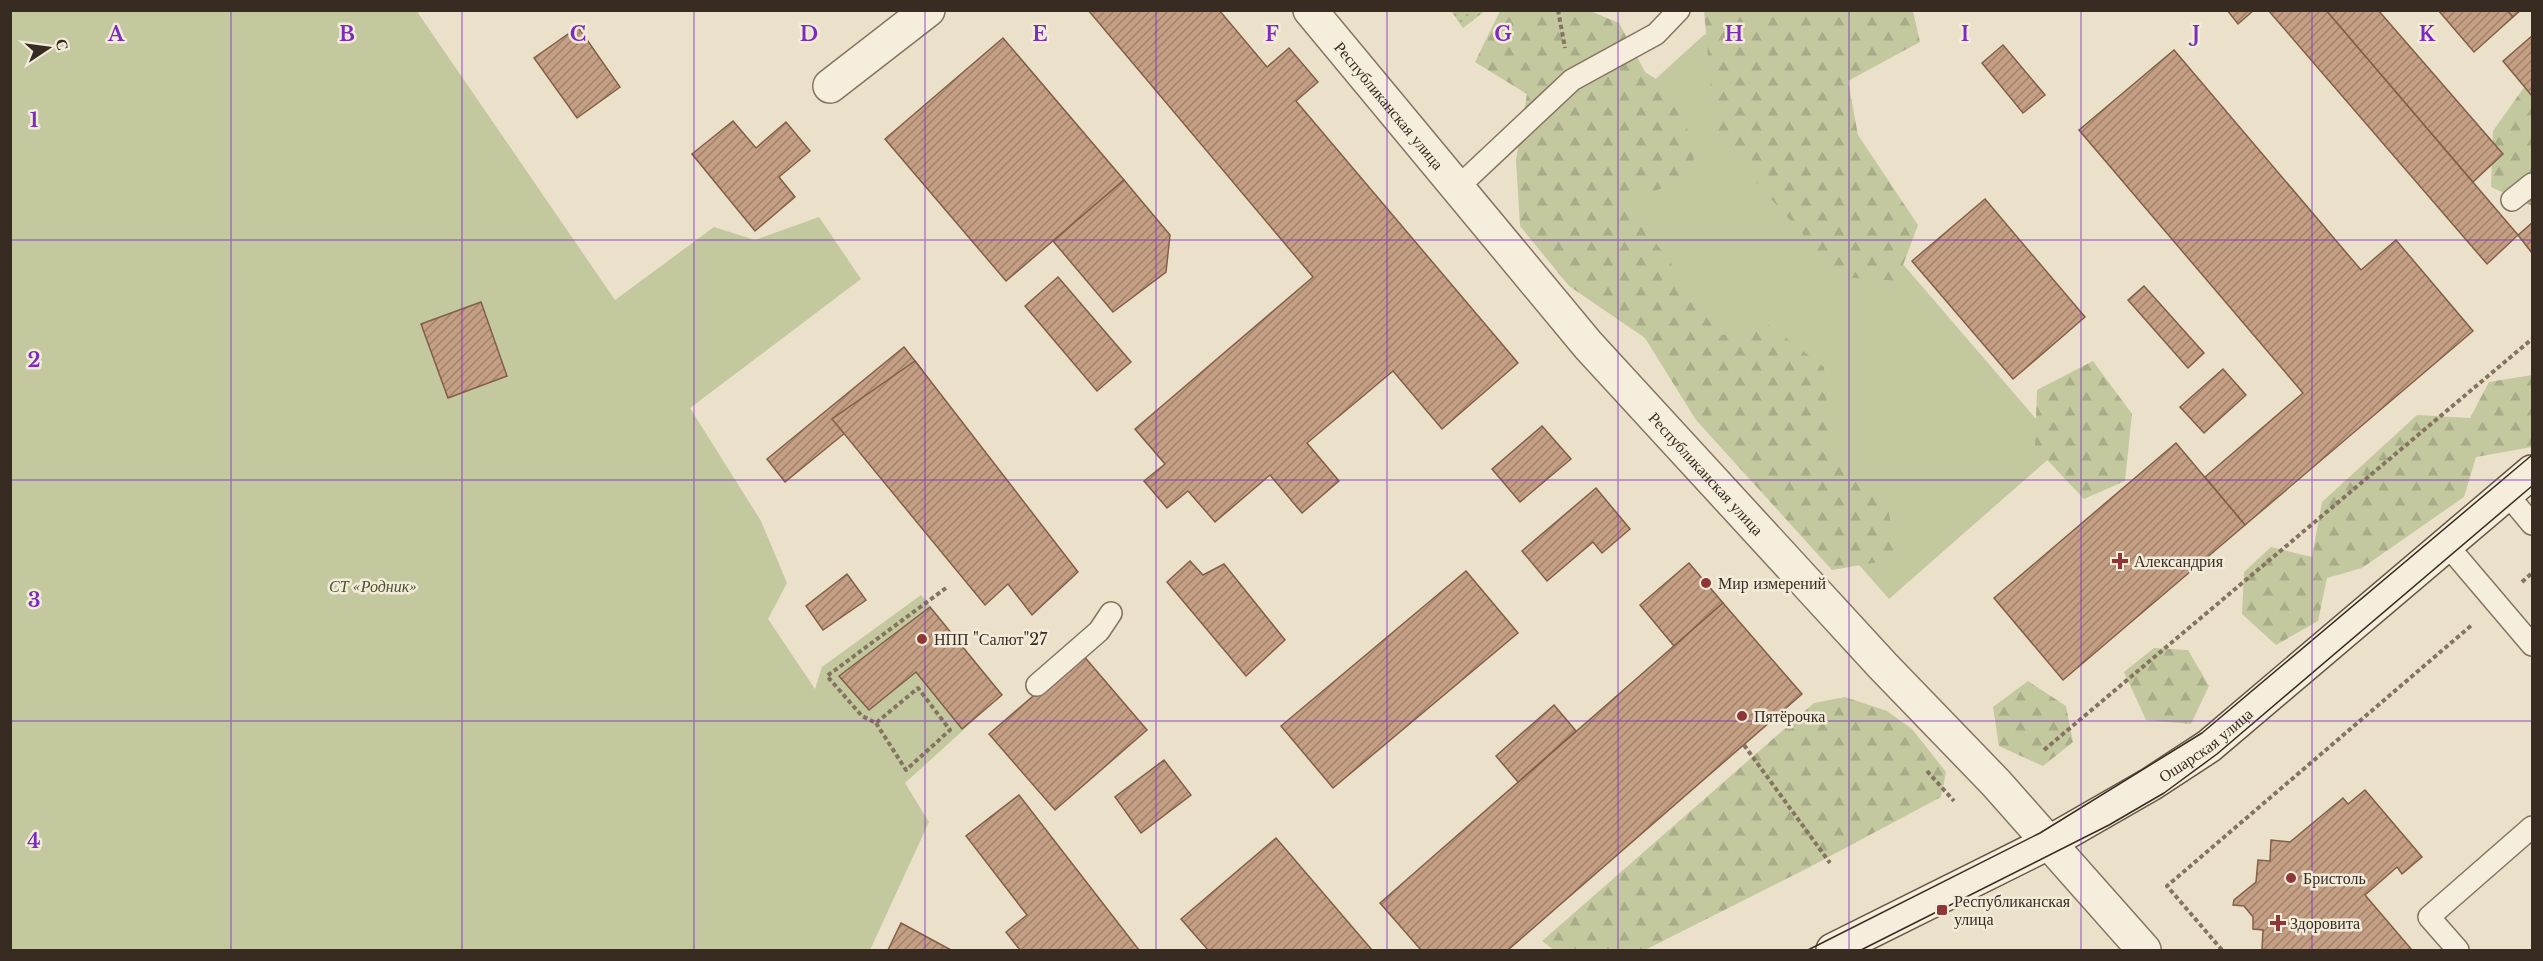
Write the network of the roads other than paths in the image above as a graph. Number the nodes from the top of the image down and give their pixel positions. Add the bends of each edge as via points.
1 (928, 10) edge
2 (1310, 10) edge
3 (1679, 10) edge
4 (830, 86) dead end
5 (2532, 184) edge
6 (1456, 188) junction
7 (2512, 200) dead end
8 (2532, 472) edge
9 (2507, 494) junction
10 (2532, 524) edge
11 (2447, 545) junction
12 (1112, 613) dead end
13 (2532, 645) edge
14 (1036, 685) dead end
15 (2532, 827) edge
16 (2050, 842) junction
17 (1846, 948) edge
18 (2144, 951) edge
19 (2458, 951) edge

1 - 4 street
2 - 6 street, Республиканская улица
3 - 6 lane via 1656,34 1572,80
5 - 7 lane
6 - 16 street, Республиканская улица via 1588,345
8 - 9 street, Ошарская улица
9 - 10 lane
9 - 11 street, Ошарская улица
11 - 13 lane
11 - 16 street, Ошарская улица via 2209,746
12 - 14 lane via 1099,631
15 - 19 lane via 2429,918
16 - 17 street, Ошарская улица
16 - 18 street, Республиканская улица

